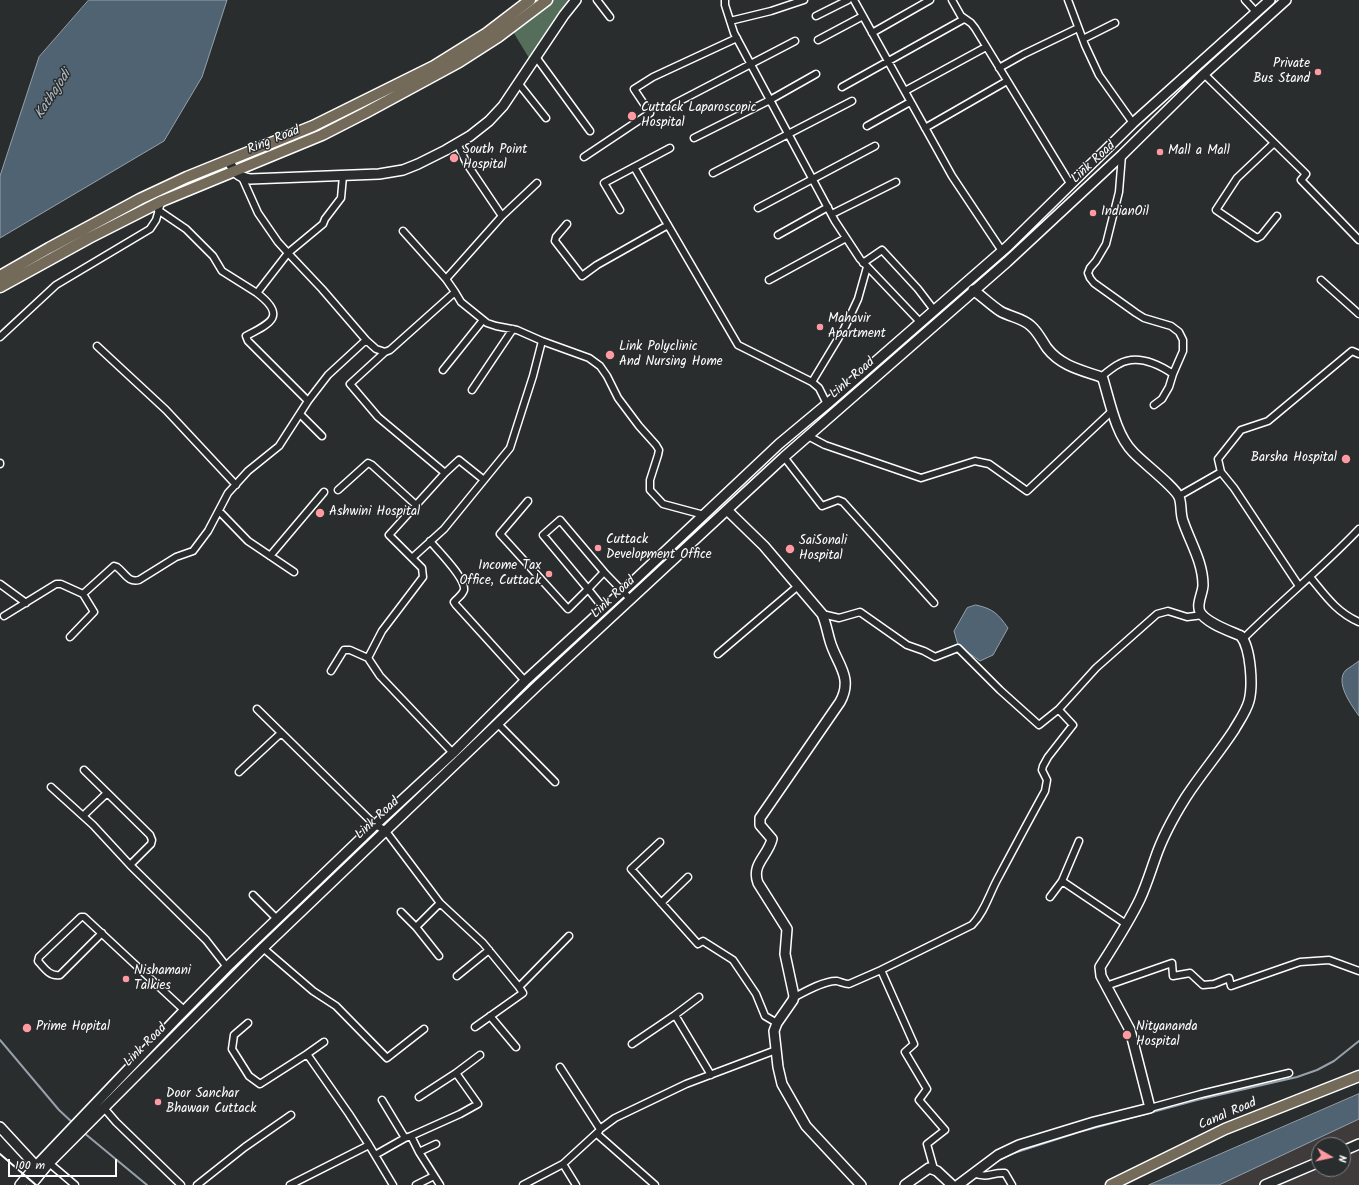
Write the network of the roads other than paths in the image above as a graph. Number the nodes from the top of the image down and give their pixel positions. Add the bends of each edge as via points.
1 (530, 0) edge
2 (547, 0) edge
3 (576, 0) edge
4 (597, 0) edge
5 (725, 0) edge
6 (804, 0) edge
7 (848, 0) edge
8 (854, 0) edge
9 (930, 0) edge
10 (952, 0) edge
11 (1068, 0) edge
12 (1244, 0) edge
13 (1270, 0) edge
14 (1286, 0) edge
15 (1256, 12) junction
16 (816, 16) dead end
17 (863, 16) junction
18 (610, 17) dead end
19 (964, 19) junction
20 (730, 21) junction
21 (1115, 23) dead end
22 (1078, 28) junction
23 (872, 32) junction
24 (737, 38) junction
25 (1082, 39) junction
26 (818, 40) dead end
27 (795, 41) dead end
28 (986, 47) junction
29 (536, 57) junction
30 (888, 61) junction
31 (751, 64) junction
32 (999, 68) junction
33 (816, 74) dead end
34 (1204, 74) junction
35 (1007, 81) junction
36 (518, 84) junction
37 (842, 87) dead end
38 (905, 91) junction
39 (770, 100) junction
40 (852, 101) dead end
41 (910, 102) junction
42 (674, 104) dead end
43 (546, 118) dead end
44 (1133, 123) junction
45 (867, 126) dead end
46 (925, 128) junction
47 (590, 131) dead end
48 (788, 134) junction
49 (694, 138) dead end
50 (457, 143) junction
51 (1274, 143) junction
52 (875, 146) dead end
53 (670, 148) dead end
54 (1122, 155) junction
55 (584, 157) dead end
56 (229, 161) junction
57 (634, 167) junction
58 (237, 173) junction
59 (712, 173) dead end
60 (342, 176) junction
61 (812, 178) junction
62 (896, 182) dead end
63 (537, 184) dead end
64 (1071, 185) junction
65 (160, 205) junction
66 (828, 207) junction
67 (758, 208) dead end
68 (620, 210) dead end
69 (832, 214) junction
70 (502, 216) junction
71 (1277, 216) dead end
72 (567, 224) dead end
73 (668, 225) junction
74 (403, 231) dead end
75 (778, 235) dead end
76 (846, 238) junction
77 (1359, 240) edge
78 (1002, 251) junction
79 (288, 253) junction
80 (865, 265) junction
81 (0, 276) edge
82 (446, 279) junction
83 (769, 280) dead end
84 (1321, 280) dead end
85 (0, 287) edge
86 (973, 290) junction
87 (455, 292) junction
88 (257, 293) junction
89 (934, 310) junction
90 (1359, 314) edge
91 (483, 320) junction
92 (921, 323) junction
93 (514, 329) junction
94 (0, 337) edge
95 (366, 340) junction
96 (542, 341) junction
97 (98, 346) dead end
98 (384, 352) junction
99 (1359, 354) edge
100 (443, 370) dead end
101 (1173, 374) junction
102 (1101, 377) junction
103 (812, 382) junction
104 (472, 390) dead end
105 (308, 401) junction
106 (1154, 405) dead end
107 (824, 407) junction
108 (1112, 411) junction
109 (300, 414) junction
110 (827, 419) junction
111 (322, 436) dead end
112 (808, 436) junction
113 (784, 458) junction
114 (1221, 472) junction
115 (446, 473) junction
116 (484, 480) junction
117 (236, 485) junction
118 (338, 490) dead end
119 (324, 492) dead end
120 (1179, 496) junction
121 (528, 501) dead end
122 (416, 505) junction
123 (727, 510) junction
124 (218, 511) junction
125 (704, 515) junction
126 (1359, 529) edge
127 (430, 542) junction
128 (270, 556) junction
129 (412, 558) junction
130 (294, 572) dead end
131 (604, 572) junction
132 (1310, 577) junction
133 (0, 584) edge
134 (798, 586) junction
135 (1300, 586) junction
136 (588, 589) junction
137 (623, 591) junction
138 (83, 594) junction
139 (631, 600) junction
140 (26, 603) junction
141 (934, 603) dead end
142 (604, 609) junction
143 (822, 614) junction
144 (1203, 615) junction
145 (4, 616) dead end
146 (1359, 622) edge
147 (70, 637) dead end
148 (1243, 639) junction
149 (718, 654) dead end
150 (368, 658) junction
151 (331, 671) dead end
152 (525, 681) junction
153 (257, 709) dead end
154 (1059, 709) junction
155 (498, 724) junction
156 (281, 733) junction
157 (452, 753) junction
158 (84, 770) dead end
159 (240, 772) dead end
160 (555, 782) dead end
161 (51, 787) dead end
162 (107, 793) junction
163 (83, 816) junction
164 (375, 825) junction
165 (385, 830) junction
166 (1079, 841) dead end
167 (660, 842) dead end
168 (130, 865) junction
169 (688, 877) dead end
170 (1062, 881) junction
171 (253, 895) dead end
172 (1050, 897) dead end
173 (440, 903) junction
174 (661, 903) junction
175 (401, 912) dead end
176 (277, 919) junction
177 (1126, 924) junction
178 (416, 928) junction
179 (102, 933) junction
180 (568, 936) dead end
181 (263, 948) junction
182 (489, 950) junction
183 (439, 956) dead end
184 (227, 967) junction
185 (880, 970) junction
186 (1359, 971) edge
187 (457, 976) dead end
188 (1106, 986) junction
189 (519, 987) junction
190 (699, 998) dead end
191 (793, 998) junction
192 (184, 1010) junction
193 (675, 1015) junction
194 (490, 1016) junction
195 (248, 1023) dead end
196 (777, 1023) junction
197 (474, 1027) dead end
198 (424, 1029) dead end
199 (324, 1042) dead end
200 (632, 1044) dead end
201 (516, 1047) dead end
202 (776, 1050) junction
203 (307, 1054) junction
204 (480, 1055) dead end
205 (560, 1067) dead end
206 (456, 1073) junction
207 (1289, 1073) dead end
208 (711, 1075) junction
209 (1359, 1076) edge
210 (419, 1097) dead end
211 (382, 1100) dead end
212 (104, 1108) junction
213 (1150, 1108) junction
214 (291, 1115) dead end
215 (88, 1117) junction
216 (0, 1126) edge
217 (598, 1132) junction
218 (73, 1133) junction
219 (408, 1137) junction
220 (436, 1144) dead end
221 (369, 1145) junction
222 (419, 1152) junction
223 (375, 1155) junction
224 (49, 1163) junction
225 (563, 1164) junction
226 (1311, 1165) edge
227 (36, 1166) junction
228 (934, 1169) junction
229 (973, 1173) junction
230 (434, 1176) junction
231 (20, 1185) edge
232 (31, 1185) edge
233 (75, 1185) edge
234 (181, 1185) edge
235 (197, 1185) edge
236 (290, 1185) edge
237 (393, 1185) edge
238 (416, 1185) edge
239 (440, 1185) edge
240 (522, 1185) edge
241 (576, 1185) edge
242 (655, 1185) edge
243 (860, 1185) edge
244 (905, 1185) edge
245 (952, 1185) edge
246 (958, 1185) edge
247 (1012, 1185) edge
248 (1111, 1185) edge
249 (1265, 1185) edge

1 - 56 main road, Ring Road via 487,33 434,66 313,126
2 - 58 main road, Ring Road via 459,62 322,135
3 - 29 main road
4 - 18 street
5 - 20 street
6 - 20 street
7 - 16 street
8 - 17 street
9 - 23 street
10 - 19 street
11 - 22 street
12 - 15 street
13 - 15 main road, Link Road
14 - 34 main road, Link Road
15 - 44 main road, Link Road
17 - 23 street
17 - 26 street
19 - 28 street via 971,23
19 - 30 street
20 - 24 street
21 - 25 street
22 - 25 street
22 - 32 street
23 - 30 street
24 - 31 street
24 - 55 street via 653,77 634,89 650,113
25 - 44 street via 1099,75
27 - 31 street
28 - 32 street
28 - 38 street
29 - 36 main road
29 - 47 street
30 - 37 street
30 - 38 street
31 - 39 street
31 - 42 street
32 - 35 street
33 - 39 street
34 - 51 street
34 - 54 main road, Link Road
35 - 46 street
35 - 64 street
36 - 43 street
36 - 50 main road via 489,121
38 - 41 street
39 - 48 street
39 - 49 street
40 - 48 street
41 - 45 street
41 - 46 street
44 - 64 main road, Link Road
46 - 78 street via 952,176
48 - 59 street
48 - 61 street
50 - 60 main road via 403,170
50 - 70 street via 467,164
51 - 71 street via 1237,178 1216,210 1258,238
51 - 77 street via 1306,174 1301,180
52 - 61 street
53 - 57 street
54 - 86 main road, Link Road via 1007,262
54 - 101 street via 1119,192 1106,244 1088,273 1094,283 1136,313 1171,326 1179,332 1184,340 1183,351
56 - 58 main road
56 - 81 main road, Ring Road via 140,199
57 - 68 street via 604,183
57 - 73 street
58 - 60 main road via 250,179
58 - 65 main road, Ring Road
58 - 79 street via 258,213
60 - 79 street via 341,198 323,224
61 - 66 street
61 - 67 street
62 - 69 street
63 - 70 street
64 - 78 main road, Link Road
65 - 85 main road, Ring Road via 90,238
65 - 88 street via 213,256 222,271
65 - 94 street via 156,220 150,229 56,285
66 - 69 street
66 - 75 street
69 - 76 street
70 - 82 street
72 - 73 street via 555,241 582,276
73 - 103 street via 738,345
74 - 82 street
76 - 80 street
76 - 83 street
78 - 89 main road, Link Road
79 - 88 street
79 - 95 street
80 - 89 street via 882,250
80 - 92 street
80 - 103 street via 858,299 844,329
82 - 87 street
84 - 90 street
86 - 102 main road via 1002,312 1031,326 1058,360 1070,367
86 - 110 main road, Link Road
87 - 91 street via 462,302
87 - 98 street via 395,347
88 - 105 street via 271,306 274,314 270,322 246,336
89 - 92 main road, Link Road
91 - 93 street via 496,326
91 - 100 street
92 - 107 main road, Link Road
93 - 96 street
93 - 104 street
95 - 98 street
95 - 105 street via 328,375
96 - 116 street via 510,448
96 - 125 street via 589,358 600,366 618,398 656,445 658,455 650,480 650,490 663,504
97 - 117 street via 166,410
98 - 115 street via 350,384 378,417
99 - 114 street via 1352,351 1268,421 1242,430 1218,459
101 - 102 street via 1150,362 1129,360
101 - 106 street via 1162,399
102 - 108 main road
103 - 107 street via 819,388
105 - 109 street
107 - 110 main road
107 - 125 main road, Link Road via 779,444
108 - 112 street via 1027,490 989,464 975,461 921,478 825,445
108 - 120 main road via 1132,451
109 - 111 street
109 - 117 street via 278,446 248,471
110 - 112 main road, Link Road
112 - 113 main road, Link Road
113 - 123 main road, Link Road
113 - 141 street via 822,506 838,500 843,502
114 - 120 street
114 - 135 street
115 - 116 street via 459,460
115 - 122 street
116 - 127 street via 444,529
117 - 124 street via 228,493
118 - 122 street via 368,463
119 - 128 street
120 - 144 main road via 1182,519 1201,573 1203,586 1199,606
121 - 136 street via 500,534 568,609
122 - 129 street via 389,535
123 - 134 main road via 764,546
123 - 139 main road, Link Road
124 - 128 street via 248,541
124 - 138 street via 208,531 193,551 176,557 134,581 129,580 117,566 114,566
125 - 137 main road, Link Road
126 - 132 street
127 - 129 street
127 - 152 street via 463,584 464,590 456,598 456,605
128 - 130 street
129 - 150 street via 422,568 423,577 382,631
131 - 136 street
131 - 136 street via 560,520 543,535
131 - 137 street
132 - 135 street
132 - 146 street via 1334,605
133 - 140 street
134 - 143 main road
134 - 149 street
135 - 148 street
136 - 142 street
137 - 139 street
137 - 142 main road, Link Road
138 - 140 street via 56,584
138 - 147 street via 94,612
139 - 155 main road, Link Road
140 - 145 street
142 - 152 main road, Link Road
143 - 154 street via 839,618 860,612 907,646 935,657 958,648 1039,725
143 - 191 main road via 829,640 844,672 843,696 759,822 772,839 770,847 758,865 756,876 758,884 787,929 785,954
144 - 148 main road
144 - 154 street via 1187,617 1168,611 1157,614 1096,668
148 - 177 main road via 1251,677 1249,702 1221,751 1186,797 1159,847 1151,873
150 - 151 street via 344,650
150 - 157 street via 380,676
152 - 157 main road, Link Road
153 - 156 street
154 - 185 street via 1073,725 1043,766 1042,770 1047,780 1046,791 978,920
155 - 160 street
155 - 165 main road, Link Road
156 - 159 street
156 - 164 street
157 - 164 main road, Link Road
158 - 162 street
161 - 163 street
162 - 163 street
162 - 168 street via 150,835 152,840
163 - 168 street
164 - 165 street
164 - 176 main road, Link Road
165 - 173 street
165 - 181 main road, Link Road
166 - 170 street
167 - 174 street via 631,869
168 - 184 street via 206,940
169 - 174 street
170 - 172 street
170 - 177 street
171 - 176 street
173 - 178 street
173 - 182 street
174 - 196 street via 698,944 703,941 733,960 756,994 764,1016
175 - 178 street
176 - 184 main road, Link Road
177 - 188 main road via 1100,967
178 - 183 street
179 - 179 street via 85,917 81,917 39,957 38,961 50,974 60,975
179 - 192 street
180 - 189 street
181 - 198 street via 313,991 336,1006 387,1058
181 - 212 main road, Link Road
182 - 187 street
182 - 189 street
184 - 192 main road, Link Road
185 - 191 street via 849,984 837,981 816,986
185 - 228 street via 914,1044 905,1052 926,1089 919,1100 945,1130 927,1144
186 - 188 street via 1329,960 1300,962 1231,986 1229,978 1203,985 1190,974 1173,976 1172,963
188 - 213 main road via 1130,1030
189 - 194 street via 523,993
190 - 193 street
191 - 196 main road
192 - 215 main road, Link Road
193 - 200 street
193 - 208 street
194 - 197 street
194 - 201 street
195 - 203 street via 234,1035 232,1049 249,1076 260,1084
196 - 202 main road via 774,1031
199 - 203 street
202 - 208 street
202 - 243 main road via 782,1084 806,1126
203 - 221 street
204 - 206 street
205 - 217 street
206 - 210 street
206 - 219 street via 478,1104
207 - 213 street
208 - 217 street via 649,1101 616,1118
209 - 248 main road, Canal Road via 1225,1128
211 - 219 street
212 - 215 main road, Link Road
212 - 234 street
213 - 229 main road via 1029,1140 998,1155
214 - 235 street
215 - 218 main road, Link Road
216 - 227 main road
217 - 225 street
217 - 242 street
218 - 224 main road, Link Road
218 - 227 main road, Link Road
219 - 222 street
219 - 223 street
220 - 222 street
221 - 223 street
221 - 236 street
222 - 230 street
223 - 237 street
224 - 232 main road, Link Road
224 - 233 street
225 - 240 street
225 - 241 street
226 - 249 main road
227 - 231 main road, Link Road
228 - 244 main road via 930,1168
228 - 245 main road
229 - 246 main road
229 - 247 street via 981,1176 1005,1173
230 - 238 street
230 - 239 street

